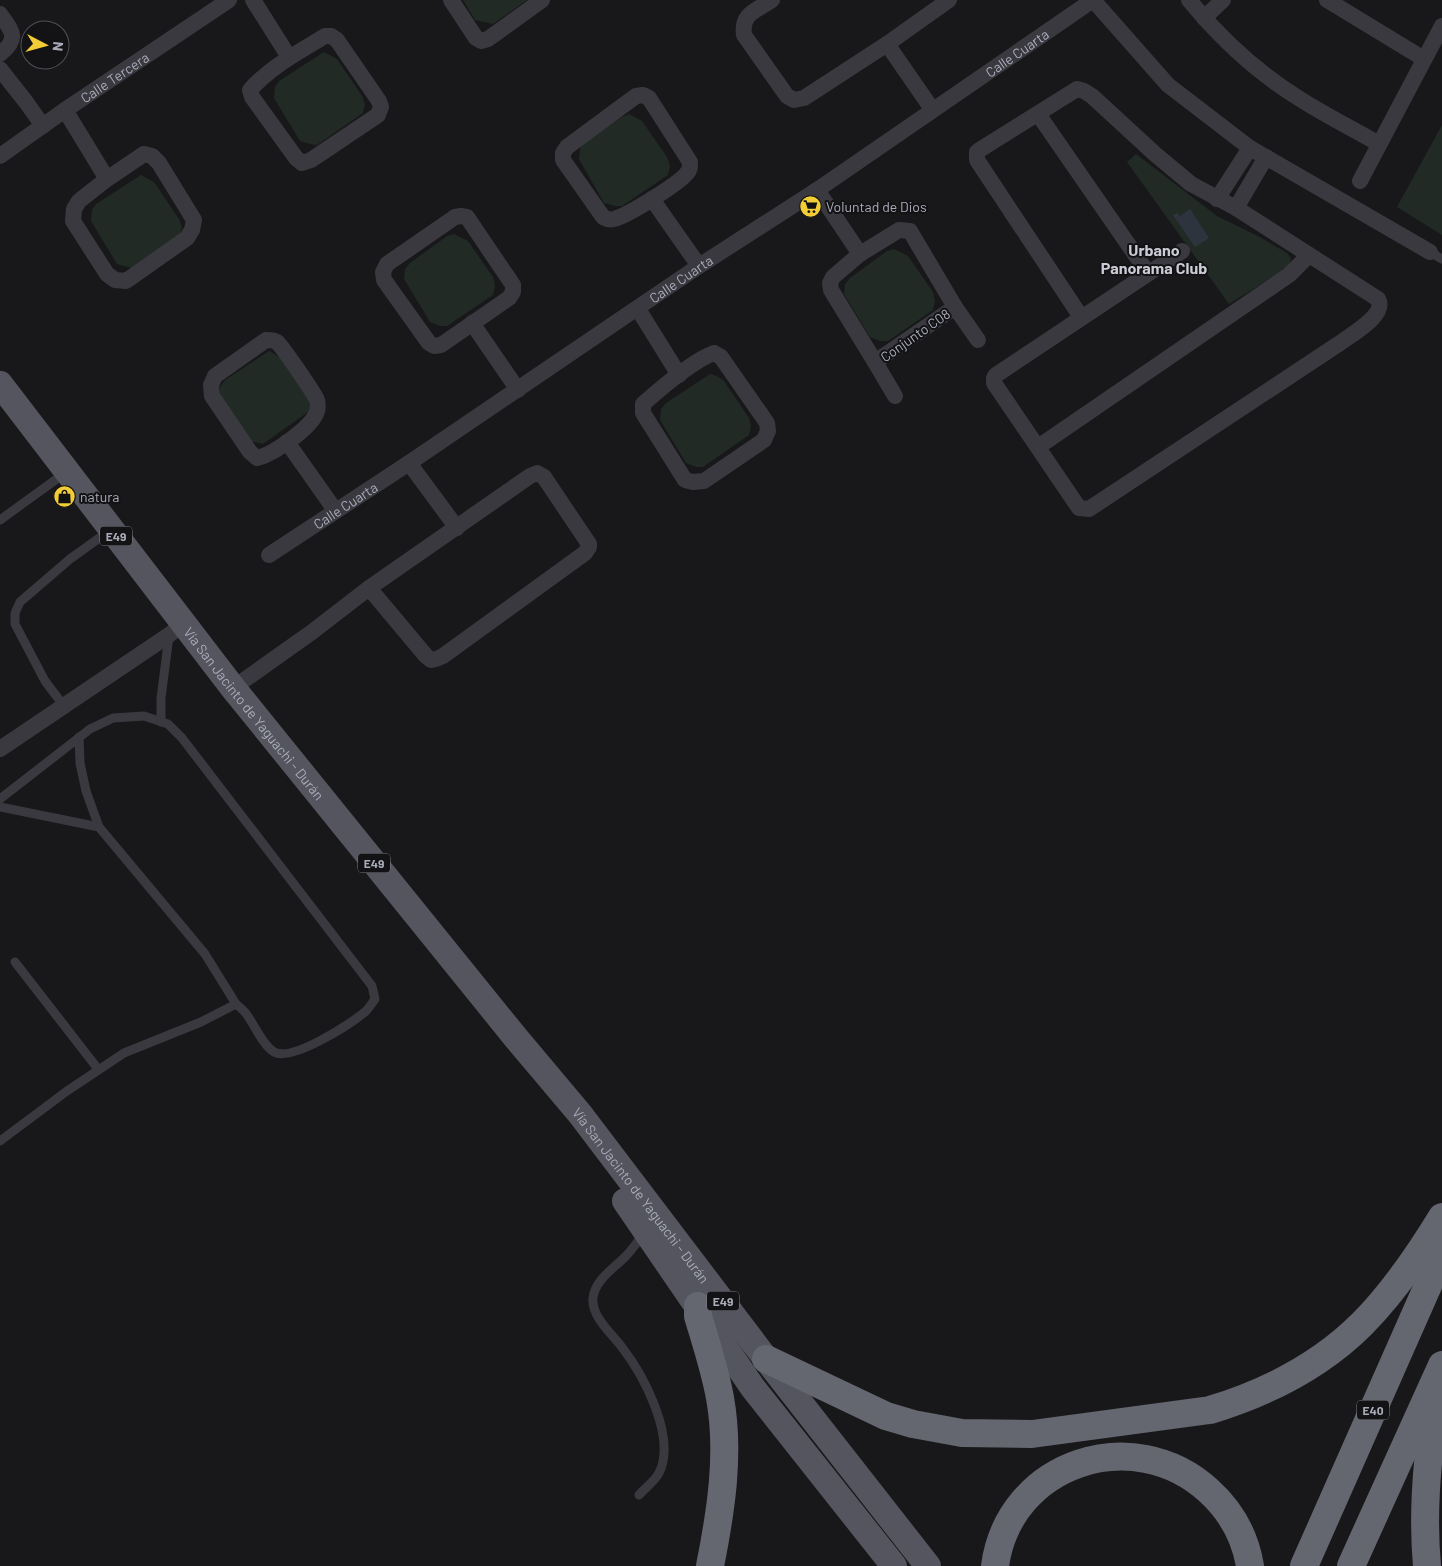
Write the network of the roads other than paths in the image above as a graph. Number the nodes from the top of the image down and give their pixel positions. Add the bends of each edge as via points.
1 (229, 0) edge
2 (253, 0) edge
3 (450, 0) edge
4 (542, 0) edge
5 (772, 0) edge
6 (950, 0) edge
7 (1093, 0) edge
8 (1189, 0) edge
9 (1223, 0) edge
10 (1327, 0) edge
11 (207, 6) edge
12 (0, 14) edge
13 (1204, 18) junction
14 (1442, 26) edge
15 (887, 44) junction
16 (0, 54) edge
17 (289, 57) junction
18 (1424, 60) junction
19 (0, 69) edge
20 (932, 109) junction
21 (65, 110) junction
22 (1038, 114) junction
23 (43, 126) junction
24 (1379, 144) junction
25 (1250, 148) junction
26 (0, 156) edge
27 (1266, 157) junction
28 (107, 179) junction
29 (1360, 181) dead end
30 (816, 190) junction
31 (652, 199) junction
32 (1217, 199) junction
33 (1236, 208) junction
34 (1182, 251) dead end
35 (860, 254) junction
36 (1309, 255) junction
37 (1436, 255) edge
38 (699, 266) junction
39 (1148, 273) junction
40 (955, 307) junction
41 (638, 308) junction
42 (1081, 317) junction
43 (472, 323) junction
44 (978, 340) dead end
45 (875, 362) junction
46 (679, 375) junction
47 (0, 384) edge
48 (518, 390) junction
49 (895, 396) dead end
50 (287, 442) junction
51 (1038, 447) junction
52 (409, 464) junction
53 (67, 472) junction
54 (335, 510) junction
55 (0, 520) edge
56 (456, 528) junction
57 (111, 530) junction
58 (269, 554) dead end
59 (369, 588) junction
60 (176, 630) junction
61 (233, 688) junction
62 (64, 706) junction
63 (161, 722) junction
64 (79, 737) junction
65 (0, 749) edge
66 (0, 799) edge
67 (0, 807) edge
68 (100, 827) junction
69 (15, 962) dead end
70 (236, 1004) junction
71 (516, 1038) junction
72 (98, 1069) junction
73 (0, 1141) edge
74 (1442, 1218) edge
75 (646, 1231) junction
76 (1442, 1254) edge
77 (698, 1306) junction
78 (766, 1359) junction
79 (1442, 1365) edge
80 (1442, 1377) edge
81 (638, 1495) dead end
82 (710, 1566) edge
83 (894, 1566) edge
84 (928, 1566) edge
85 (995, 1566) edge
86 (1250, 1566) edge
87 (1304, 1566) edge
88 (1351, 1566) edge
89 (1427, 1566) edge

1 - 11 street, Calle Tercera
2 - 17 street
3 - 4 street via 481,41
5 - 15 street via 746,17 744,35 786,96 794,100 804,98
6 - 15 street
7 - 20 street, Calle Cuarta
7 - 25 street via 1168,84
8 - 13 street
9 - 13 street
10 - 18 street
11 - 21 street, Calle Tercera
12 - 16 street via 12,30 12,38 10,46
13 - 24 street via 1254,66 1292,93
14 - 18 street
15 - 20 street
17 - 17 street via 250,90 302,163 378,114 380,107 374,93 331,36 325,36
18 - 24 street
19 - 23 street
20 - 30 street, Calle Cuarta
21 - 23 street, Calle Tercera
21 - 28 street
22 - 32 street via 1077,89 1084,91 1191,184
22 - 39 street
22 - 42 street via 977,152 977,160
23 - 26 street, Calle Tercera
24 - 29 street
25 - 27 street
25 - 32 street
27 - 33 street
27 - 37 street
28 - 28 street via 79,201 73,221 107,274 115,280 126,281 187,238 194,220 152,156 144,154
30 - 35 street
30 - 38 street, Calle Cuarta
31 - 31 street via 686,175 690,162 649,98 643,95 636,96 567,147 563,160 603,217 609,220
31 - 38 street
32 - 33 street
33 - 36 street
34 - 39 street
35 - 40 street, Conjunto C08 via 899,230 910,231
35 - 45 street, Conjunto C08 via 830,283 831,290
36 - 51 street via 1289,275
36 - 51 street via 1378,299 1380,308 1374,317 1340,343 1089,509 1079,508
38 - 41 street, Calle Cuarta
39 - 42 street
40 - 44 street, Conjunto C08
40 - 45 street, Conjunto C08
41 - 46 street
41 - 48 street, Calle Cuarta
42 - 51 street via 994,378 994,383
43 - 43 street via 509,298 513,285 467,217 461,216 387,264 383,272 384,280 434,346
43 - 48 street
45 - 49 street, Conjunto C08
46 - 46 street via 643,404 643,413 684,480 704,480 764,440 767,424 721,357 714,353
47 - 53 main road, Vía San Jacinto de Yaguachi - Durán / E49
48 - 52 street, Calle Cuarta
50 - 50 street via 312,422 317,412 317,400 283,349 275,341 266,340 215,376 211,385 212,396 257,458
50 - 54 street
52 - 54 street, Calle Cuarta
52 - 56 street
53 - 55 lane
53 - 57 main road, Vía San Jacinto de Yaguachi - Durán / E49
54 - 58 street, Calle Cuarta
56 - 59 street
56 - 59 street via 537,473 544,477 589,547 443,656 431,660
57 - 60 main road, Vía San Jacinto de Yaguachi - Durán / E49
57 - 62 lane via 70,559 20,602 15,613 15,624 45,681
59 - 61 street
60 - 61 main road, Vía San Jacinto de Yaguachi - Durán / E49
60 - 62 street
60 - 63 lane via 161,698
61 - 71 main road, Vía San Jacinto de Yaguachi - Durán / E49
62 - 65 street
63 - 64 lane via 144,716 113,718
63 - 70 lane via 168,724 182,738 372,986 374,998 367,1010 319,1042 287,1054 272,1050
64 - 66 lane
64 - 68 lane via 86,791
67 - 68 lane
68 - 70 lane via 205,954
69 - 72 lane
70 - 72 lane via 124,1053
71 - 75 main road, Vía San Jacinto de Yaguachi - Durán / E49
71 - 78 main road, Vía San Jacinto de Yaguachi - Durán / E49 via 580,1114
72 - 73 lane
74 - 78 highway via 1379,1304 1331,1351 1267,1390 1210,1410 1032,1434 962,1433 886,1416
75 - 77 main road, Vía San Jacinto de Yaguachi - Durán / E49
75 - 81 lane via 596,1286 593,1300 596,1312 651,1394 660,1420 663,1447 659,1473
76 - 87 highway, E40
77 - 82 highway via 720,1397 724,1432 724,1473
77 - 83 main road, Vía San Jacinto de Yaguachi - Durán / E49 via 753,1388
78 - 84 main road, Vía San Jacinto de Yaguachi - Durán / E49
79 - 88 highway
80 - 89 highway via 1428,1460
85 - 86 highway via 1005,1531 1031,1493 1063,1469 1117,1456 1164,1463 1181,1470 1206,1488 1236,1522

